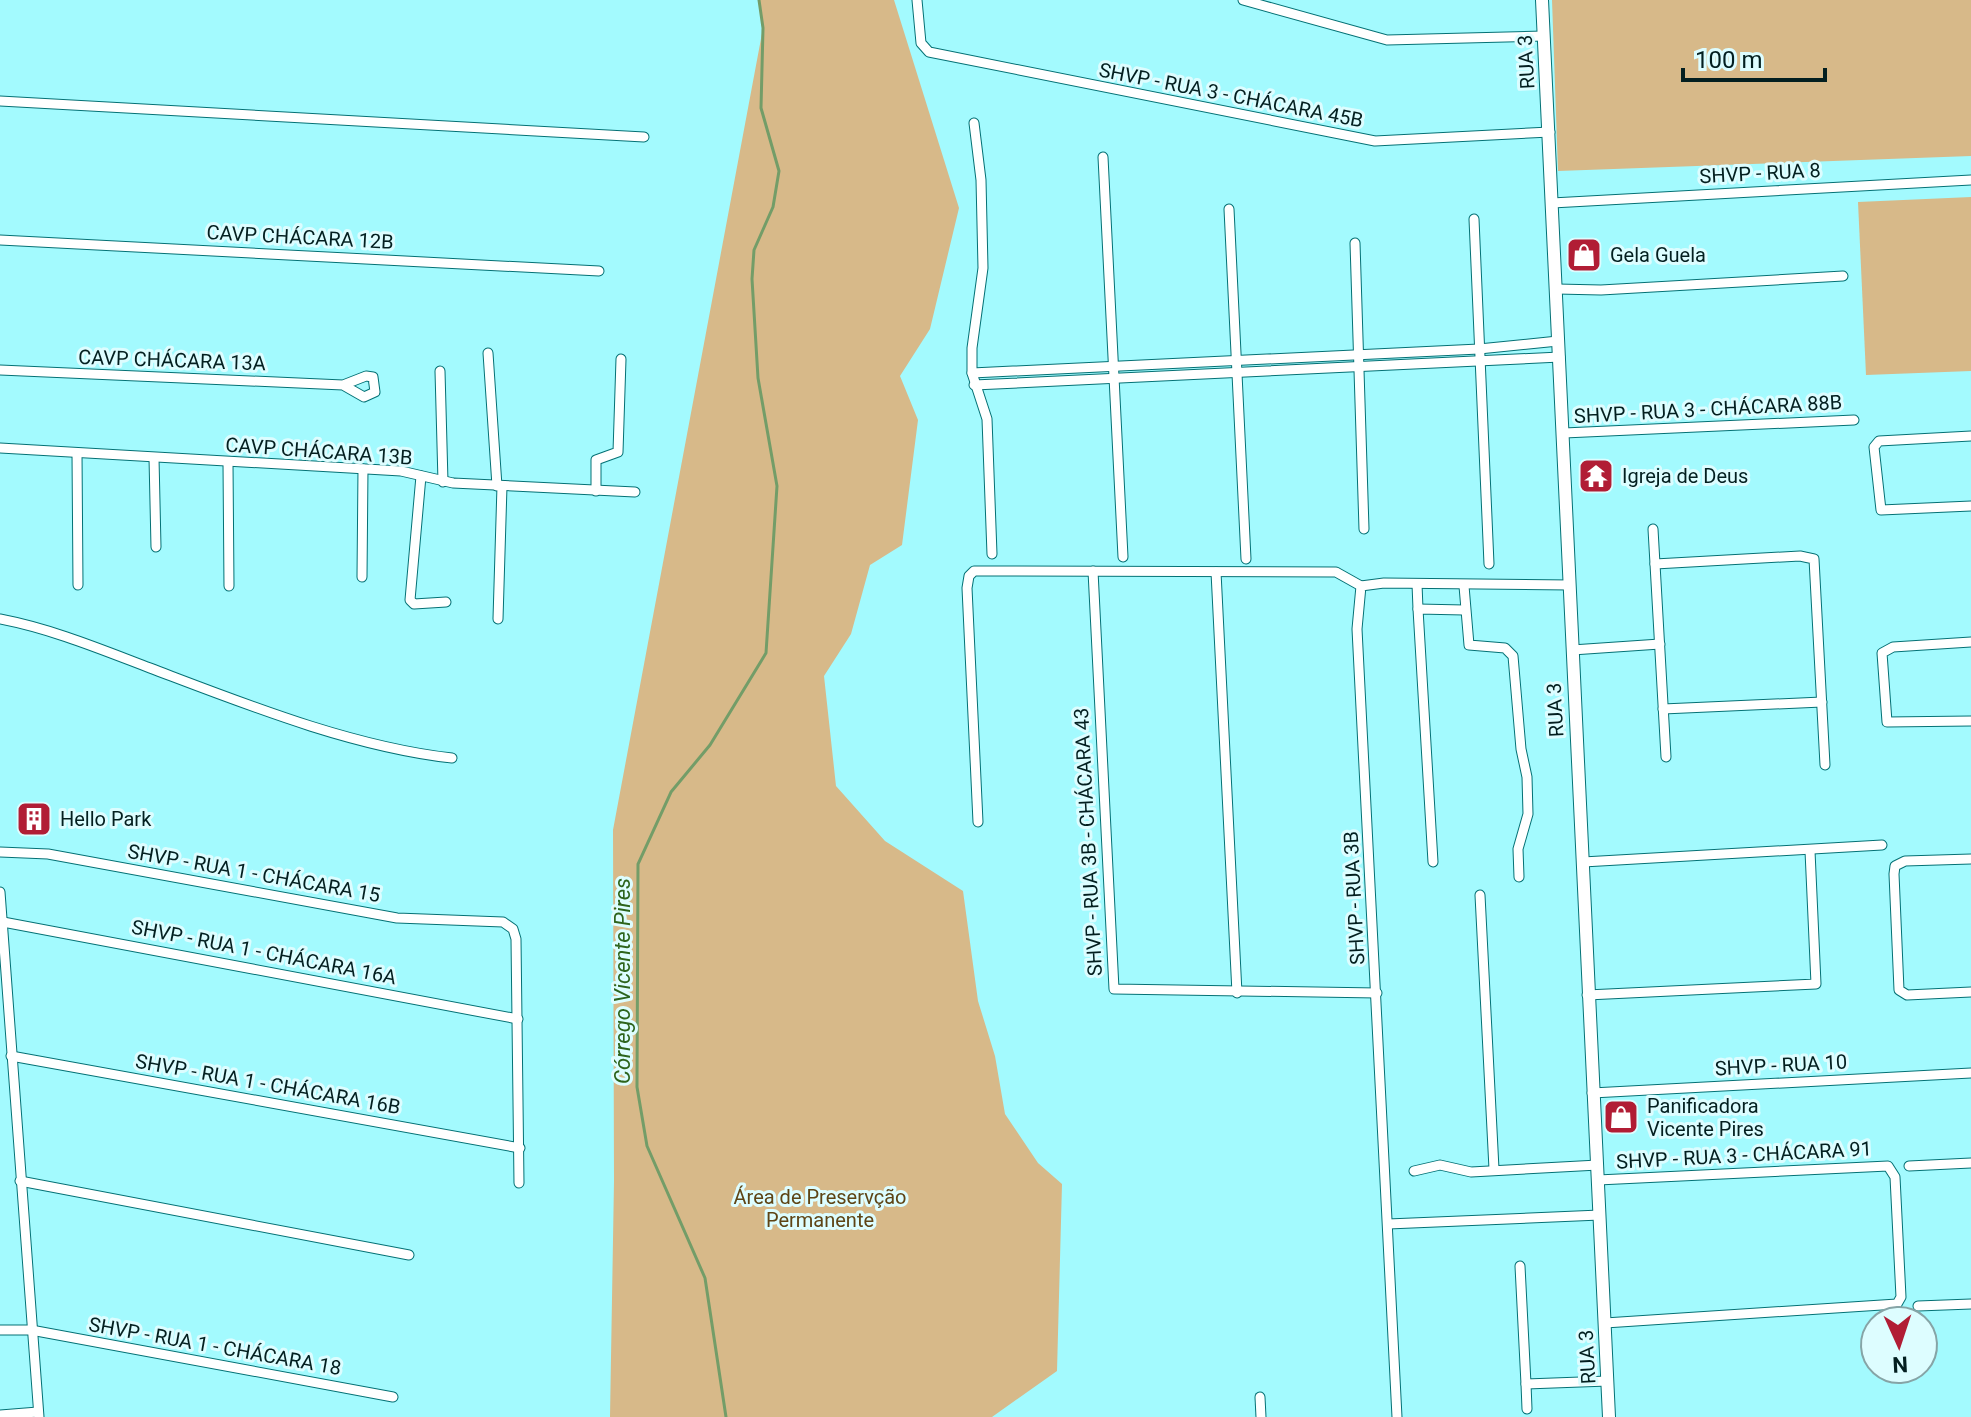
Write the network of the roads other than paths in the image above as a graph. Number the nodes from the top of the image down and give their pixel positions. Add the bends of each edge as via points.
1 (917, 0) edge
2 (1243, 0) edge
3 (1542, 0) edge
4 (1544, 36) junction
5 (0, 101) edge
6 (974, 123) dead end
7 (1550, 132) junction
8 (644, 137) dead end
9 (1103, 157) dead end
10 (1971, 180) edge
11 (1552, 203) junction
12 (1229, 209) dead end
13 (1474, 219) dead end
14 (0, 240) edge
15 (1355, 243) dead end
16 (599, 271) dead end
17 (1843, 276) dead end
18 (1557, 289) junction
19 (1558, 341) junction
20 (1512, 345) junction
21 (1479, 349) junction
22 (488, 353) dead end
23 (1357, 354) junction
24 (1560, 357) junction
25 (621, 359) dead end
26 (1512, 359) junction
27 (1235, 360) junction
28 (1479, 360) junction
29 (1357, 366) junction
30 (0, 370) edge
31 (440, 371) dead end
32 (1235, 371) junction
33 (972, 373) junction
34 (1113, 373) junction
35 (343, 385) dead end
36 (974, 385) junction
37 (1854, 420) dead end
38 (1564, 433) junction
39 (1971, 436) edge
40 (0, 448) edge
41 (77, 453) junction
42 (154, 458) junction
43 (228, 463) junction
44 (363, 469) junction
45 (421, 476) junction
46 (443, 482) junction
47 (499, 486) junction
48 (596, 491) junction
49 (635, 492) dead end
50 (1971, 506) edge
51 (1364, 529) dead end
52 (1653, 529) dead end
53 (156, 547) dead end
54 (992, 554) dead end
55 (1123, 557) dead end
56 (1246, 559) dead end
57 (1489, 564) dead end
58 (1655, 564) junction
59 (1093, 571) junction
60 (1216, 572) junction
61 (362, 577) dead end
62 (1417, 584) junction
63 (78, 585) dead end
64 (1570, 585) junction
65 (229, 586) dead end
66 (1361, 586) junction
67 (1464, 586) junction
68 (446, 602) dead end
69 (1418, 609) junction
70 (1464, 610) junction
71 (0, 619) edge
72 (498, 619) dead end
73 (1971, 642) edge
74 (1660, 644) junction
75 (1572, 650) junction
76 (1822, 702) junction
77 (1663, 709) junction
78 (1971, 721) edge
79 (1666, 757) dead end
80 (452, 758) dead end
81 (1825, 765) dead end
82 (978, 822) dead end
83 (1882, 845) dead end
84 (1810, 851) junction
85 (0, 852) edge
86 (1971, 859) edge
87 (1433, 862) dead end
88 (1583, 862) junction
89 (1519, 877) dead end
90 (0, 892) edge
91 (1480, 895) dead end
92 (3, 922) junction
93 (1971, 992) edge
94 (1237, 993) junction
95 (1377, 993) junction
96 (1587, 995) junction
97 (518, 1019) junction
98 (11, 1056) junction
99 (1971, 1073) edge
100 (1592, 1093) junction
101 (520, 1148) junction
102 (1971, 1163) edge
103 (1598, 1165) junction
104 (1909, 1166) dead end
105 (1494, 1169) junction
106 (1414, 1171) dead end
107 (1598, 1180) junction
108 (20, 1181) junction
109 (519, 1183) dead end
110 (1600, 1215) junction
111 (1388, 1224) junction
112 (409, 1255) dead end
113 (1520, 1266) dead end
114 (1971, 1304) edge
115 (1939, 1305) edge
116 (1605, 1323) junction
117 (0, 1330) edge
118 (31, 1330) junction
119 (1608, 1381) junction
120 (1526, 1384) junction
121 (393, 1397) dead end
122 (1260, 1397) dead end
123 (1527, 1409) dead end
124 (0, 1415) edge
125 (38, 1415) edge
126 (1261, 1417) edge
127 (1397, 1417) edge
128 (1609, 1417) edge

1 - 7 street, SHVP - RUA 3 - CHÁCARA 45B via 920,35 929,52 1383,142
2 - 4 street via 1387,40
3 - 4 main road, RUA 3
4 - 7 main road, RUA 3
5 - 8 street
6 - 33 street via 983,268
7 - 11 main road, RUA 3
9 - 34 street
10 - 11 street, SHVP - RUA 8
11 - 18 main road, RUA 3
12 - 27 street
13 - 21 street
14 - 16 street, CAVP CHÁCARA 12B
15 - 23 street
17 - 18 street
18 - 19 main road, RUA 3
19 - 20 street
19 - 24 main road, RUA 3
20 - 21 street
20 - 26 street
21 - 23 street
21 - 28 street
22 - 47 street
23 - 27 street
23 - 29 street
24 - 26 street
24 - 38 main road, RUA 3
25 - 48 street via 618,452 596,460
26 - 28 street
27 - 32 street
27 - 34 street
28 - 29 street
28 - 57 street
29 - 32 street
29 - 51 street
30 - 35 street, CAVP CHÁCARA 13A
31 - 46 street
32 - 34 street
32 - 56 street
33 - 34 street
33 - 36 street
34 - 36 street
34 - 55 street
36 - 54 street via 987,419
37 - 38 street, SHVP - RUA 3 - CHÁCARA 88B
38 - 64 main road, RUA 3
39 - 50 street via 1879,441 1874,447 1881,510
40 - 41 street, CAVP CHÁCARA 13B
41 - 42 street, CAVP CHÁCARA 13B
41 - 63 street
42 - 43 street, CAVP CHÁCARA 13B
42 - 53 street
43 - 44 street, CAVP CHÁCARA 13B
43 - 65 street
44 - 45 street, CAVP CHÁCARA 13B
44 - 61 street
45 - 46 street, CAVP CHÁCARA 13B
45 - 68 street via 410,600
46 - 47 street, CAVP CHÁCARA 13B
47 - 48 street, CAVP CHÁCARA 13B
47 - 72 street
48 - 49 street, CAVP CHÁCARA 13B
52 - 58 street
58 - 74 street
58 - 76 street via 1814,559
59 - 60 street
59 - 82 street via 980,570 969,576
59 - 94 street, SHVP - RUA 3B - CHÁCARA 43 via 1111,983 1118,991
60 - 66 street via 1336,572
60 - 94 street
62 - 66 street
62 - 67 street
62 - 69 street
64 - 67 street
64 - 75 main road, RUA 3
66 - 95 street, SHVP - RUA 3B via 1357,629
67 - 70 street
69 - 70 street
69 - 87 street
70 - 89 street via 1471,647 1505,648 1513,656 1527,777
71 - 80 street via 70,637 252,705 384,747
73 - 78 street via 1893,647 1882,653 1887,722
74 - 75 street
74 - 77 street
75 - 88 main road, RUA 3
76 - 77 street
76 - 81 street
77 - 79 street
83 - 84 street
84 - 88 street
84 - 96 street via 1816,984
85 - 97 street, SHVP - RUA 1 - CHÁCARA 15 via 48,854 397,918 503,922 516,939
86 - 93 street via 1905,861 1895,866 1894,874 1899,990 1907,995
88 - 96 main road, RUA 3
90 - 92 street
91 - 105 street
92 - 97 street, SHVP - RUA 1 - CHÁCARA 16A
92 - 98 street
94 - 95 street, SHVP - RUA 3B - CHÁCARA 43
95 - 111 street, SHVP - RUA 3B
96 - 100 main road, RUA 3
97 - 101 street
98 - 101 street, SHVP - RUA 1 - CHÁCARA 16B
98 - 108 street
99 - 100 street, SHVP - RUA 10
100 - 103 main road, RUA 3
101 - 109 street
102 - 104 street
103 - 105 street
103 - 107 main road, RUA 3
105 - 106 street via 1459,1172 1440,1165
107 - 110 main road, RUA 3
107 - 116 street, SHVP - RUA 3 - CHÁCARA 91 via 1888,1166 1895,1177 1901,1297 1897,1304
108 - 112 street
108 - 118 street
110 - 111 street
110 - 116 main road, RUA 3
111 - 127 street, SHVP - RUA 3B
113 - 120 street
114 - 115 street
116 - 119 main road, RUA 3
117 - 118 street, SHVP - RUA 1 - CHÁCARA 18
118 - 121 street, SHVP - RUA 1 - CHÁCARA 18
118 - 125 street
119 - 120 street
119 - 128 main road, RUA 3
120 - 123 street
122 - 126 street
124 - 125 street

